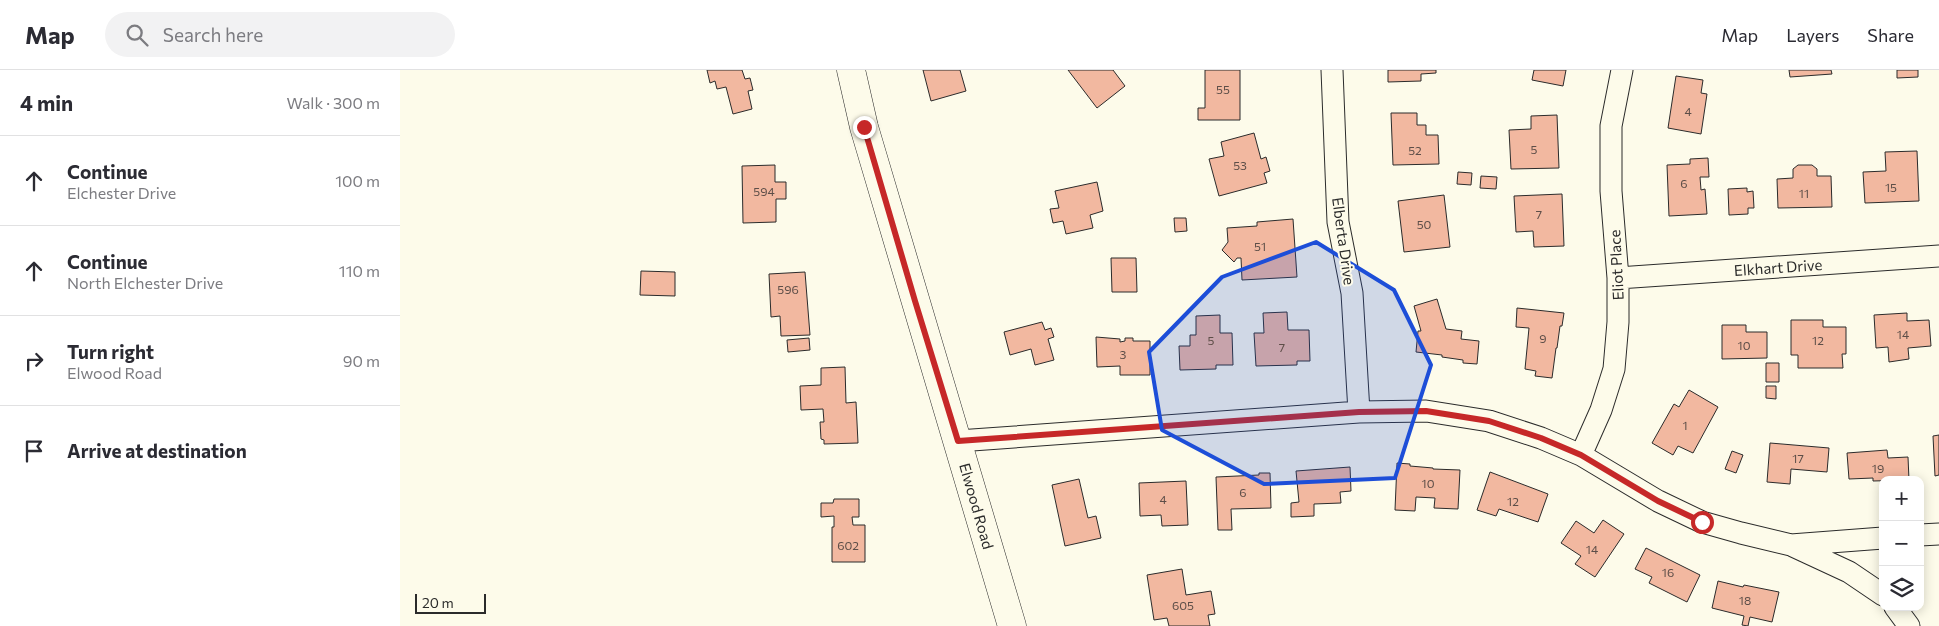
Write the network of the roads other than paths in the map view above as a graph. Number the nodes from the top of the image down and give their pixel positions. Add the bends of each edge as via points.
1 (850, 70) edge
2 (1332, 70) edge
3 (1622, 70) edge
4 (1939, 256) edge
5 (1618, 278) junction
6 (1359, 412) junction
7 (958, 441) junction
8 (1581, 455) junction
9 (1939, 534) edge
10 (1924, 535) edge
11 (1879, 538) edge
12 (1791, 545) junction
13 (1879, 592) edge
14 (1898, 611) edge
15 (1012, 626) edge
16 (1909, 626) edge

1 - 7 main road, Elwood Road via 866,135
2 - 6 street, Elberta Drive via 1338,222 1352,293
3 - 5 street, Eliot Place via 1611,126 1611,191
4 - 5 street, Elkhart Drive
5 - 8 street, Eliot Place via 1614,369 1601,410
6 - 7 street
6 - 8 street via 1426,411 1489,421
7 - 15 main road, Elwood Road
8 - 12 street via 1658,501 1702,522
9 - 10 street
11 - 12 street
12 - 13 street via 1849,572
14 - 16 street

